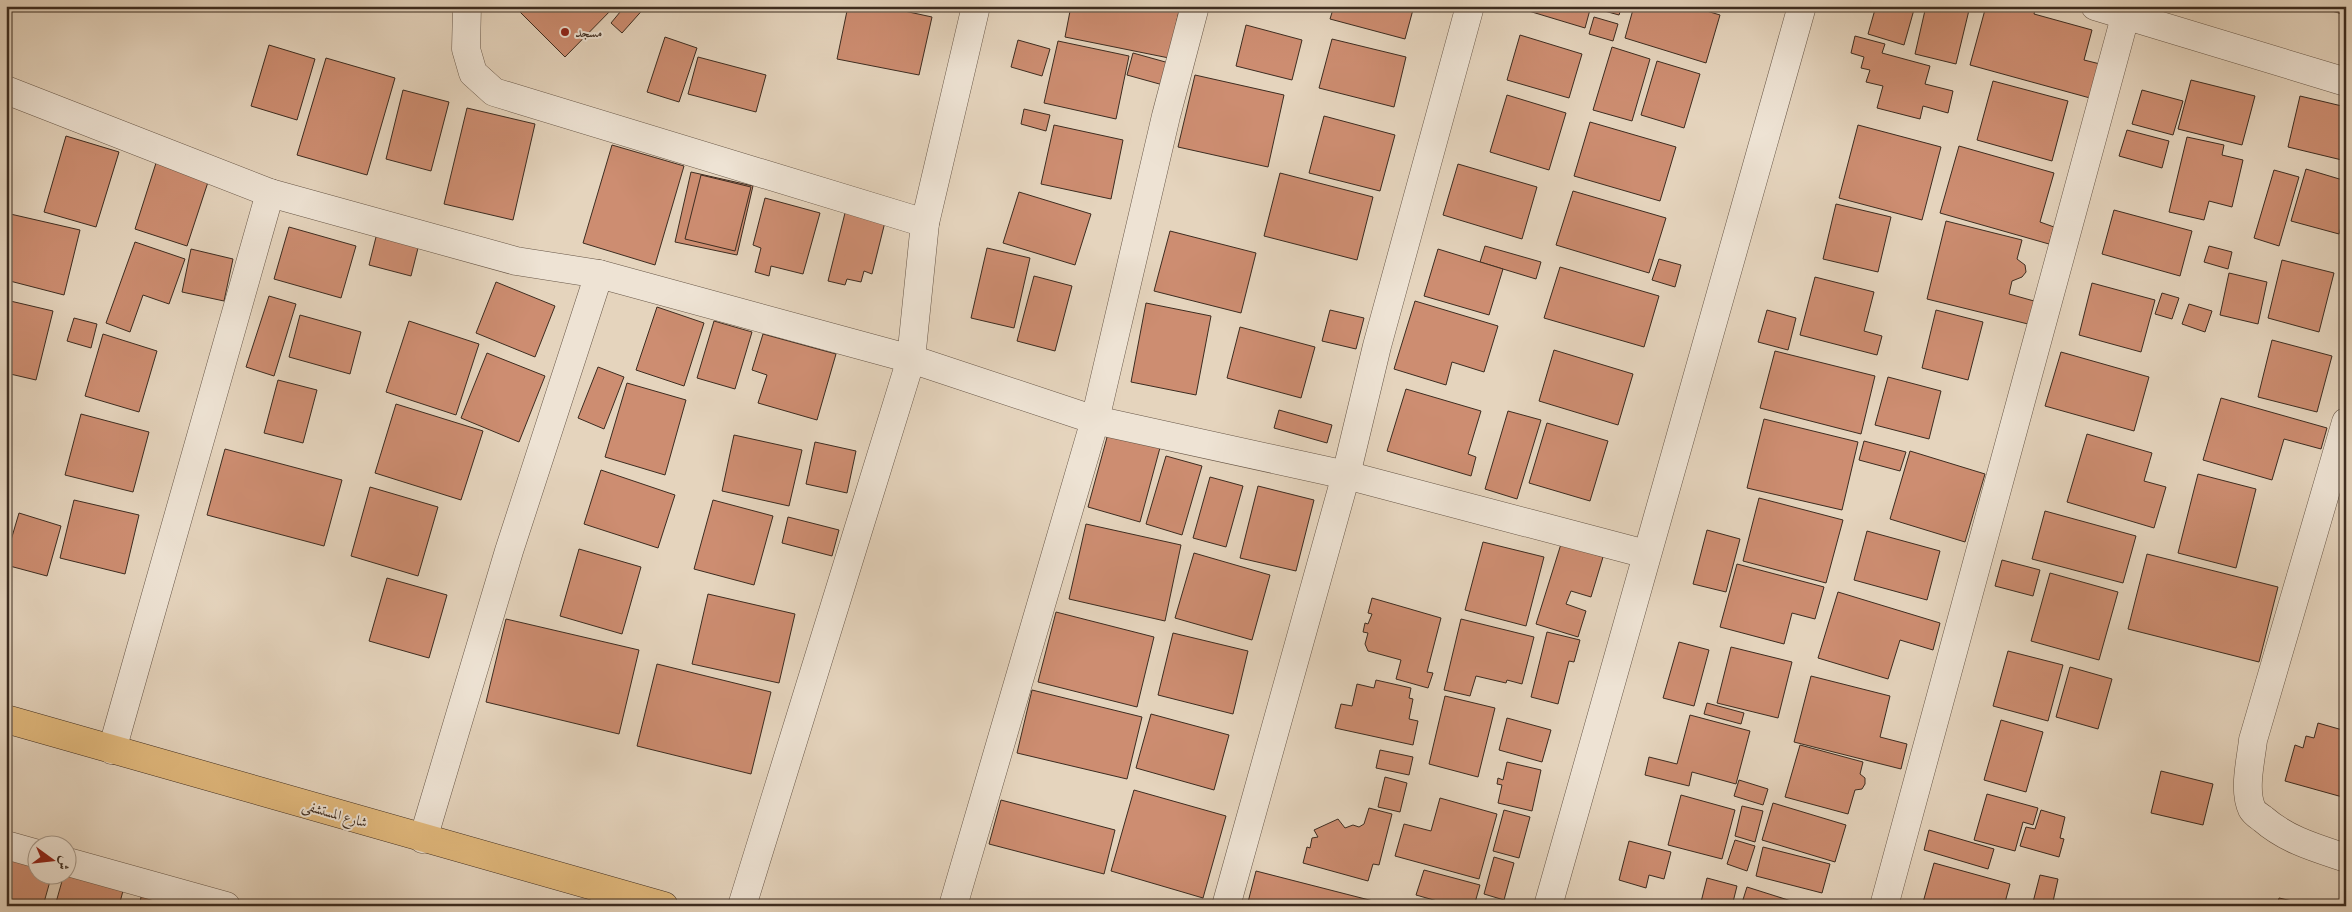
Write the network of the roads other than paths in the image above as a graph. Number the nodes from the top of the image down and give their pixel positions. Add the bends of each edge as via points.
1 (467, 6) edge
2 (976, 6) edge
3 (1195, 6) edge
4 (1470, 6) edge
5 (1802, 6) edge
6 (2095, 6) edge
7 (2127, 11) edge
8 (2346, 82) edge
9 (6, 90) edge
10 (270, 193) junction
11 (925, 222) junction
12 (599, 274) junction
13 (911, 359) junction
14 (1095, 420) junction
15 (2346, 422) edge
16 (1346, 475) junction
17 (1646, 554) junction
18 (6, 720) edge
19 (112, 750) junction
20 (423, 839) junction
21 (6, 845) edge
22 (28, 851) edge
23 (2346, 858) edge
24 (78, 865) edge
25 (226, 906) edge
26 (664, 906) edge
27 (742, 906) edge
28 (953, 906) edge
29 (1226, 906) edge
30 (1548, 906) edge
31 (1884, 906) edge

1 - 11 street via 466,49 473,74 494,92
2 - 11 street
3 - 14 street
4 - 16 street via 1380,336
5 - 17 street
6 - 7 street
7 - 8 street
7 - 31 street
9 - 10 street
10 - 12 street via 516,261
10 - 19 street
11 - 13 street
12 - 13 street
12 - 20 street via 509,551
13 - 14 street
13 - 27 street
14 - 16 street
14 - 28 street
15 - 23 street via 2253,740 2249,799 2252,810 2276,830 2295,841
16 - 17 street
16 - 29 street
17 - 30 street
18 - 19 highway, شارع المستشفى
19 - 20 highway, شارع المستشفى
20 - 26 highway, شارع المستشفى
21 - 22 street
24 - 25 street

